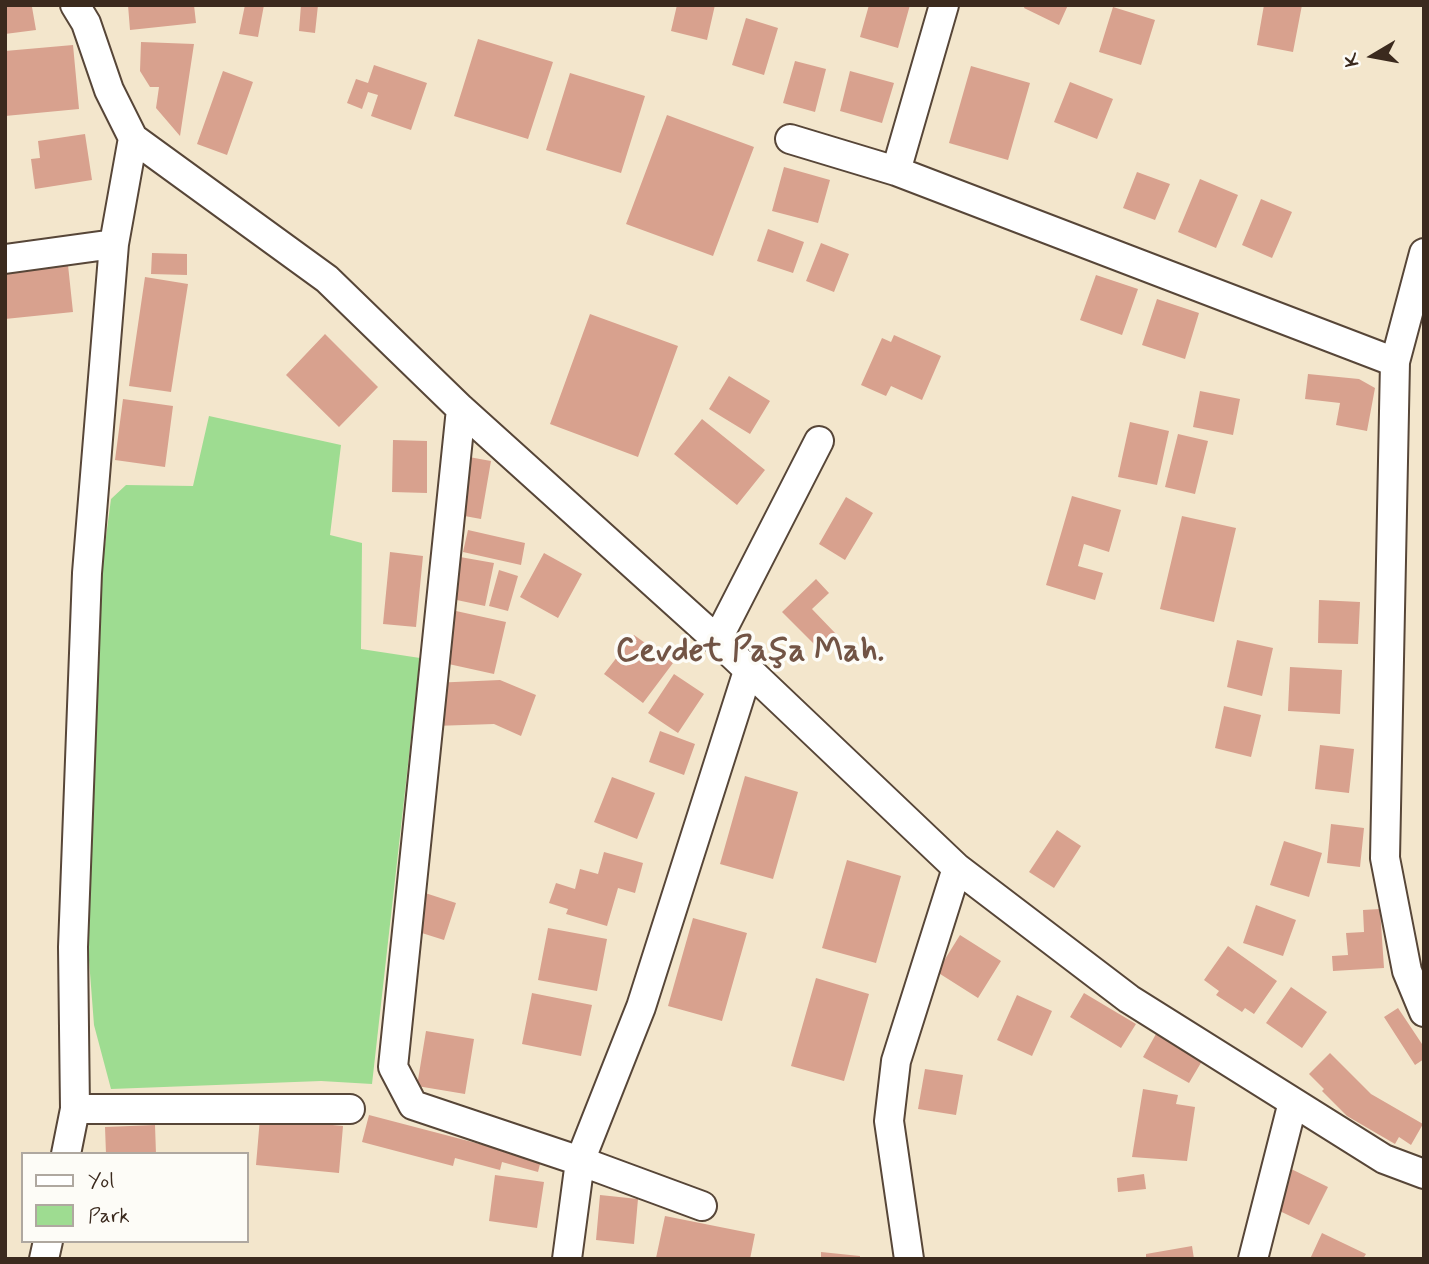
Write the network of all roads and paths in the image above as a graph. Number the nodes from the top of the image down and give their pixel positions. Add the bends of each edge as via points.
1 (75, 5) edge
2 (944, 5) edge
3 (133, 138) junction
4 (790, 139) dead end
5 (897, 171) junction
6 (114, 244) junction
7 (1424, 253) edge
8 (5, 259) edge
9 (1395, 362) junction
10 (461, 410) junction
11 (819, 441) dead end
12 (717, 640) junction
13 (748, 671) junction
14 (957, 868) junction
15 (1424, 1012) edge
16 (1293, 1102) junction
17 (75, 1109) junction
18 (350, 1109) dead end
19 (66, 1152) edge
20 (580, 1161) junction
21 (1424, 1174) edge
22 (702, 1206) dead end
23 (567, 1259) edge
24 (909, 1259) edge
25 (1253, 1259) edge

1 - 3 street
2 - 5 street
3 - 6 street
3 - 10 street via 327,279
4 - 5 street
5 - 9 street
6 - 8 street
6 - 17 street via 87,573 73,947
7 - 9 street
9 - 15 street via 1385,858 1407,971
10 - 12 street
10 - 20 street via 393,1067 413,1105
11 - 12 street
12 - 13 street
13 - 14 street
13 - 20 street via 642,1007
14 - 16 street via 1129,999
14 - 24 street via 896,1060 889,1121
16 - 21 street via 1384,1159
16 - 25 street
17 - 18 street
17 - 19 street
20 - 22 street
20 - 23 street

